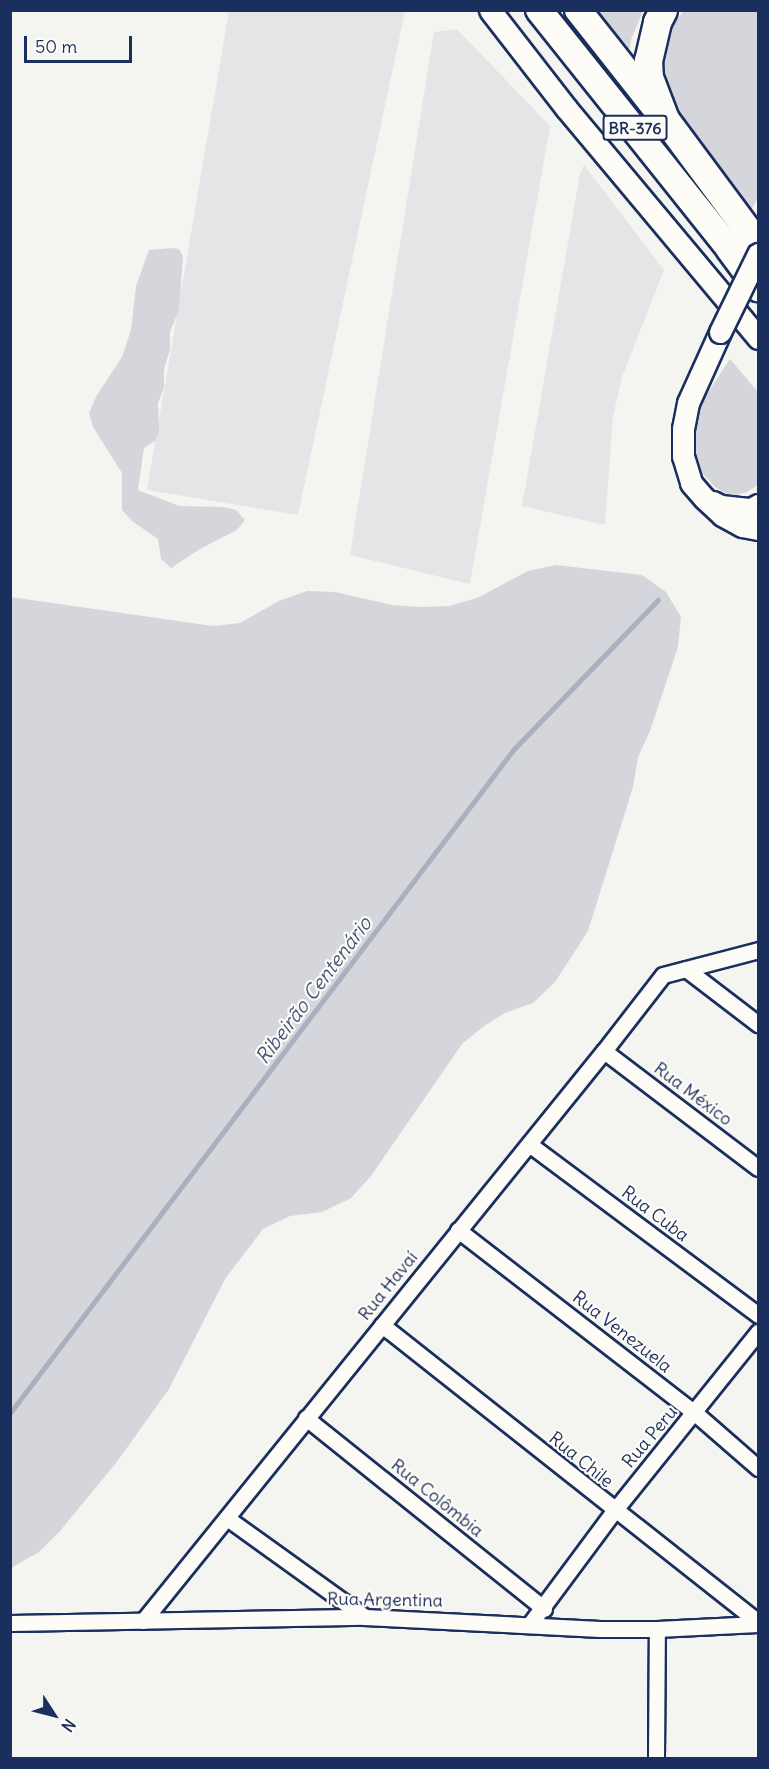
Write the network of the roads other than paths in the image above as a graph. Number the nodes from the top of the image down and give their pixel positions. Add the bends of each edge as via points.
1 (490, 10) edge
2 (539, 10) edge
3 (578, 10) edge
4 (663, 10) edge
5 (664, 118) junction
6 (759, 244) edge
7 (729, 248) joint
8 (759, 254) edge
9 (759, 287) edge
10 (759, 338) edge
11 (704, 498) junction
12 (759, 505) edge
13 (759, 529) edge
14 (759, 950) edge
15 (686, 969) junction
16 (759, 1024) edge
17 (604, 1052) junction
18 (529, 1144) junction
19 (759, 1168) edge
20 (458, 1230) junction
21 (759, 1315) edge
22 (382, 1325) junction
23 (759, 1332) edge
24 (695, 1413) junction
25 (306, 1418) junction
26 (759, 1468) edge
27 (614, 1511) junction
28 (227, 1518) junction
29 (544, 1609) junction
30 (365, 1617) junction
31 (143, 1621) junction
32 (10, 1623) edge
33 (759, 1623) edge
34 (530, 1624) junction
35 (657, 1629) junction
36 (656, 1758) edge

1 - 10 main road via 566,108
2 - 7 highway, BR-376
3 - 5 highway, BR-376
4 - 5 highway via 648,60 649,77
5 - 6 highway, BR-376
7 - 9 highway, BR-376
8 - 11 main road, bridge via 688,403 683,456 691,483
11 - 12 main road via 721,506
11 - 13 main road via 722,515 742,526
14 - 15 street
15 - 16 street
15 - 17 street, Rua Havaí via 663,975
17 - 18 street, Rua Havaí
17 - 19 street, Rua México
18 - 20 street, Rua Havaí
18 - 21 street, Rua Cuba
20 - 22 street, Rua Havaí
20 - 24 street, Rua Venezuela
22 - 25 street, Rua Havaí
22 - 27 street, Rua Chile
23 - 24 street, Rua Peru
24 - 26 street, Rua Venezuela
24 - 27 street, Rua Peru
25 - 28 street, Rua Havaí
25 - 29 street, Rua Colômbia
27 - 29 street, Rua Peru
27 - 33 street, Rua Chile
28 - 30 street
28 - 31 street, Rua Havaí
29 - 34 street, Rua Peru
30 - 31 street, Rua Argentina
30 - 34 street, Rua Argentina
31 - 32 street, Rua Argentina
33 - 35 street, Rua Argentina
34 - 35 street, Rua Argentina
35 - 36 street

